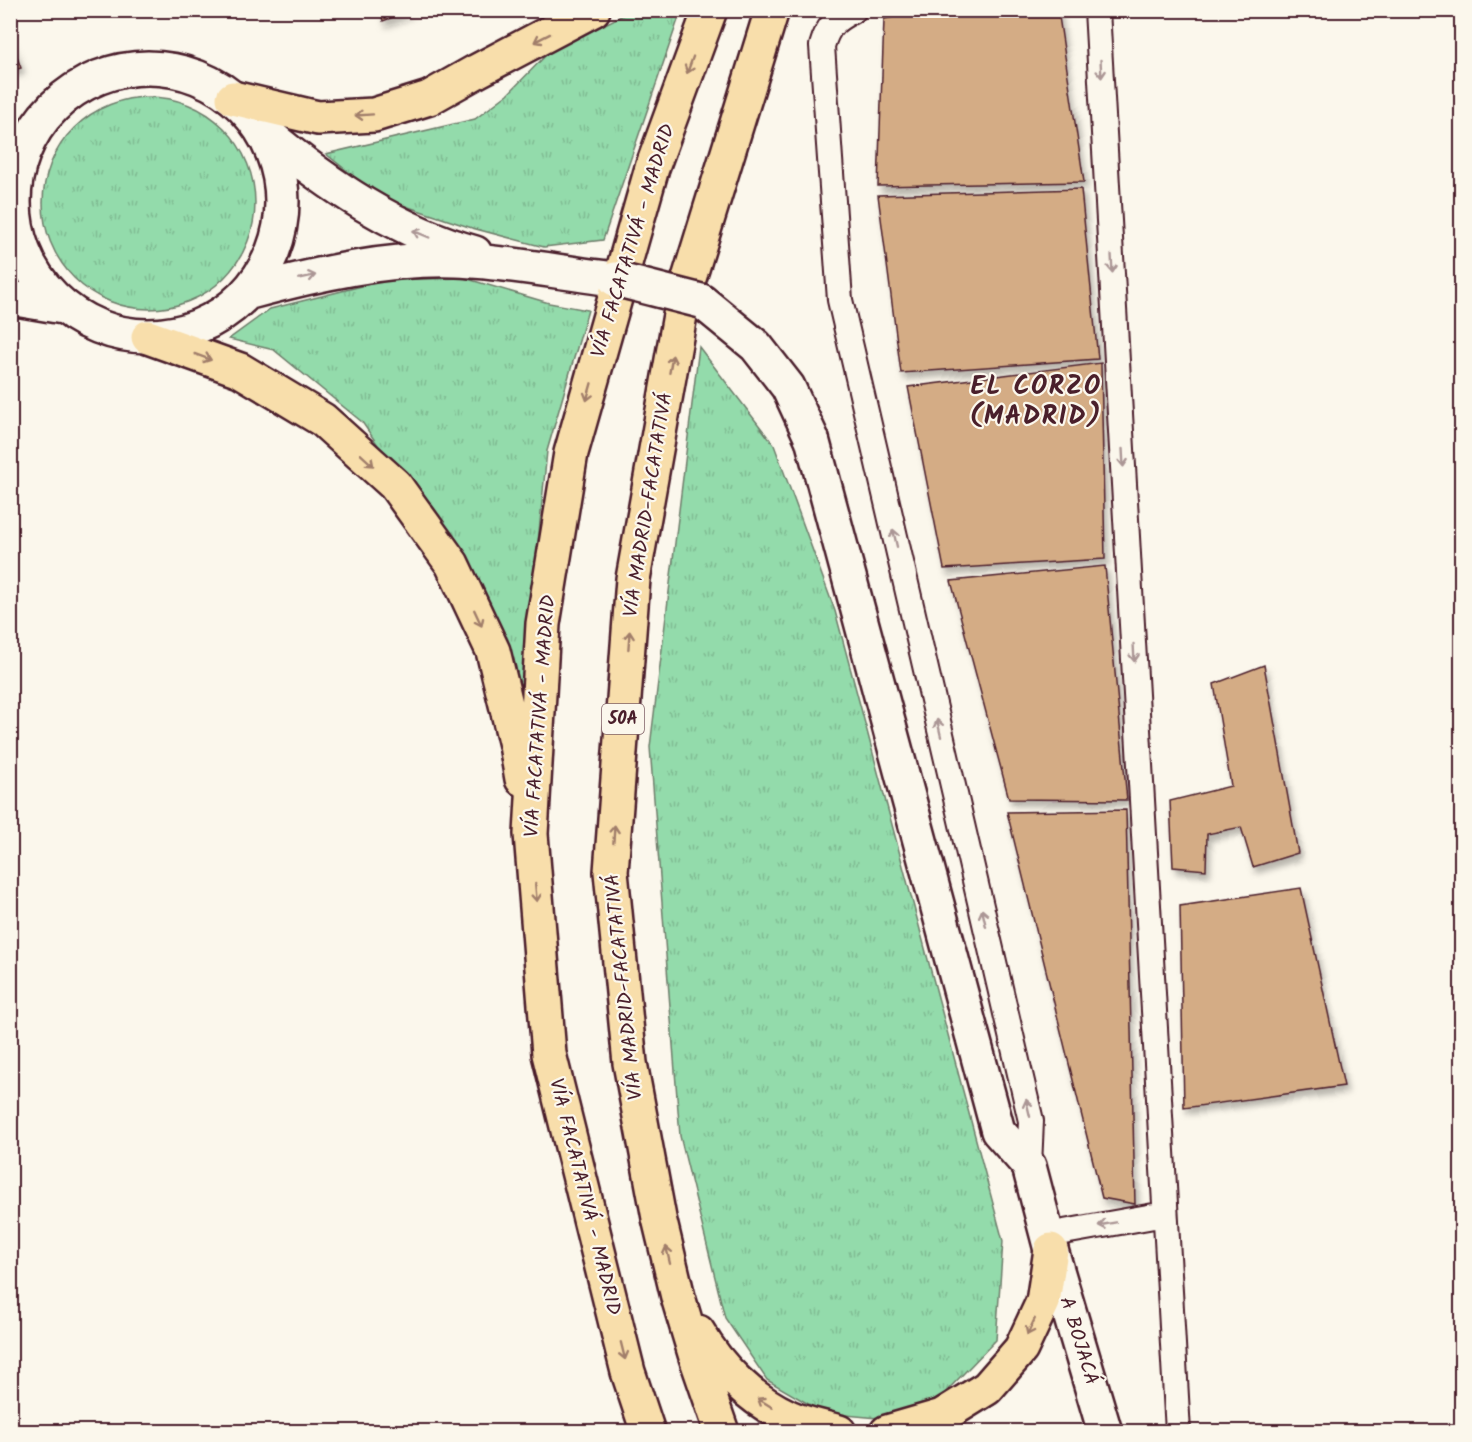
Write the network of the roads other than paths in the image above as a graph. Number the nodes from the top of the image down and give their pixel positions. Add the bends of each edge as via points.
1 (594, 10) edge
2 (710, 10) edge
3 (772, 10) edge
4 (854, 10) edge
5 (1098, 10) edge
6 (233, 98) junction
7 (261, 129) junction
8 (13, 177) edge
9 (558, 273) junction
10 (250, 292) junction
11 (10, 298) edge
12 (63, 307) junction
13 (148, 338) junction
14 (531, 834) junction
15 (1029, 1166) junction
16 (1165, 1214) junction
17 (1049, 1243) junction
18 (678, 1297) junction
19 (648, 1431) edge
20 (723, 1431) edge
21 (839, 1431) edge
22 (887, 1431) edge
23 (1105, 1431) edge
24 (1178, 1431) edge

1 -> 6 main road via 429,98 374,115 318,118
2 -> 14 main road, VÍA FACATATIVÁ - MADRID via 652,168 572,453 543,624
18 -> 3 main road, VÍA MADRID-FACATATIVÁ / 50A via 630,1063 611,872 633,579 683,298
15 -> 4 street via 1031,1121 840,300 822,46 826,31
5 -> 16 street
6 - 7 street
6 - 8 street via 204,80 170,70 136,68 102,75 71,91 45,114
9 -> 7 street via 511,263 420,234 336,188
7 - 10 street via 279,169 283,212 273,255
8 - 12 street via 15,224 31,270
10 -> 9 street via 352,268 404,262 507,263
9 - 15 street, bridge via 615,279 700,301 756,346 788,387 812,439 998,1131
10 - 13 street via 221,317 186,332
11 - 12 street
12 - 13 street via 117,334
13 -> 14 main road via 240,370 323,420 395,485 452,564 493,651 516,745
14 -> 19 main road, VÍA FACATATIVÁ - MADRID via 549,1054 628,1371
15 - 17 street, A BOJACÁ
16 -> 17 street
16 - 24 street
17 -> 22 main road via 1043,1302 1021,1349 987,1388 942,1416
17 - 23 street, A BOJACÁ
18 - 20 main road, VÍA MADRID-FACATATIVÁ / 50A
21 -> 18 main road via 789,1418 745,1390 709,1351

